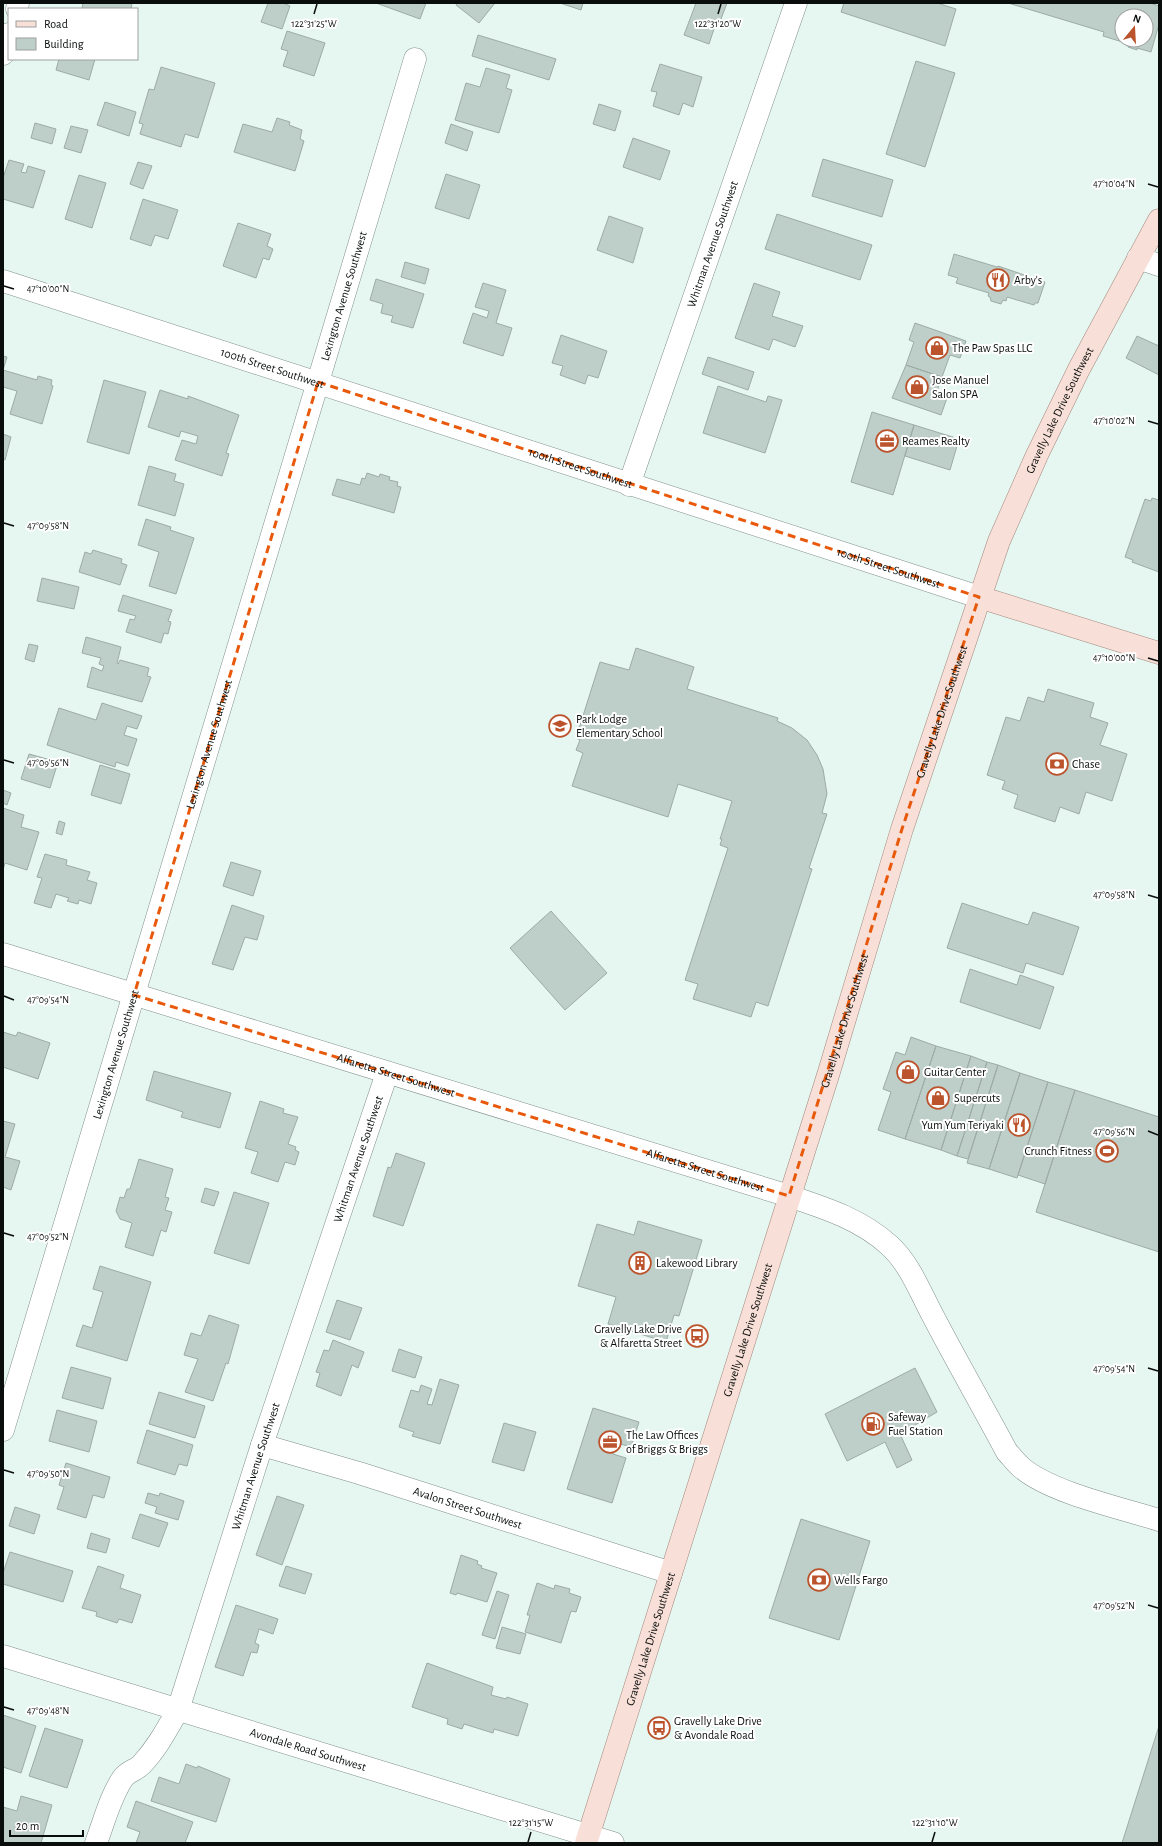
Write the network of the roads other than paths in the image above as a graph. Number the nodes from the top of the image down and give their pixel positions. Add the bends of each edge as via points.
1 (796, 3) edge
2 (8, 37) edge
3 (3, 54) edge
4 (415, 59) dead end
5 (1159, 220) edge
6 (1138, 258) junction
7 (1159, 265) edge
8 (3, 281) edge
9 (318, 382) junction
10 (629, 485) junction
11 (979, 597) junction
12 (1159, 653) edge
13 (3, 954) edge
14 (134, 995) junction
15 (387, 1073) junction
16 (789, 1196) junction
17 (3, 1430) edge
18 (262, 1445) junction
19 (1159, 1520) edge
20 (671, 1573) junction
21 (3, 1656) edge
22 (178, 1710) junction
23 (588, 1839) edge
24 (96, 1843) edge
25 (613, 1843) edge

1 - 10 street, Whitman Avenue Southwest
2 - 3 street
4 - 9 street, Lexington Avenue Southwest
5 - 6 main road, Gravelly Lake Drive Southwest
6 - 7 street
6 - 11 main road, Gravelly Lake Drive Southwest via 1037,455 999,541
8 - 9 street, 100th Street Southwest
9 - 10 street, 100th Street Southwest
9 - 14 street, Lexington Avenue Southwest
10 - 11 street, 100th Street Southwest
11 - 12 main road, 100th Street Southwest
11 - 16 main road, Gravelly Lake Drive Southwest via 905,822
13 - 14 street, Alfaretta Street Southwest
14 - 15 street, Alfaretta Street Southwest
14 - 17 street, Lexington Avenue Southwest
15 - 16 street, Alfaretta Street Southwest
15 - 18 street, Whitman Avenue Southwest
16 - 19 street, Alfaretta Street Southwest via 852,1219 870,1230 897,1254 910,1271 1007,1452 1021,1467 1072,1493
16 - 20 main road, Gravelly Lake Drive Southwest
18 - 20 street, Avalon Street Southwest via 359,1473
18 - 22 street, Whitman Avenue Southwest
20 - 23 main road, Gravelly Lake Drive Southwest
21 - 22 street, Avondale Road Southwest
22 - 23 street, Avondale Road Southwest
22 - 24 street, Whitman Avenue Southwest via 155,1750 140,1766 123,1778
23 - 25 street, Avondale Road Southwest

